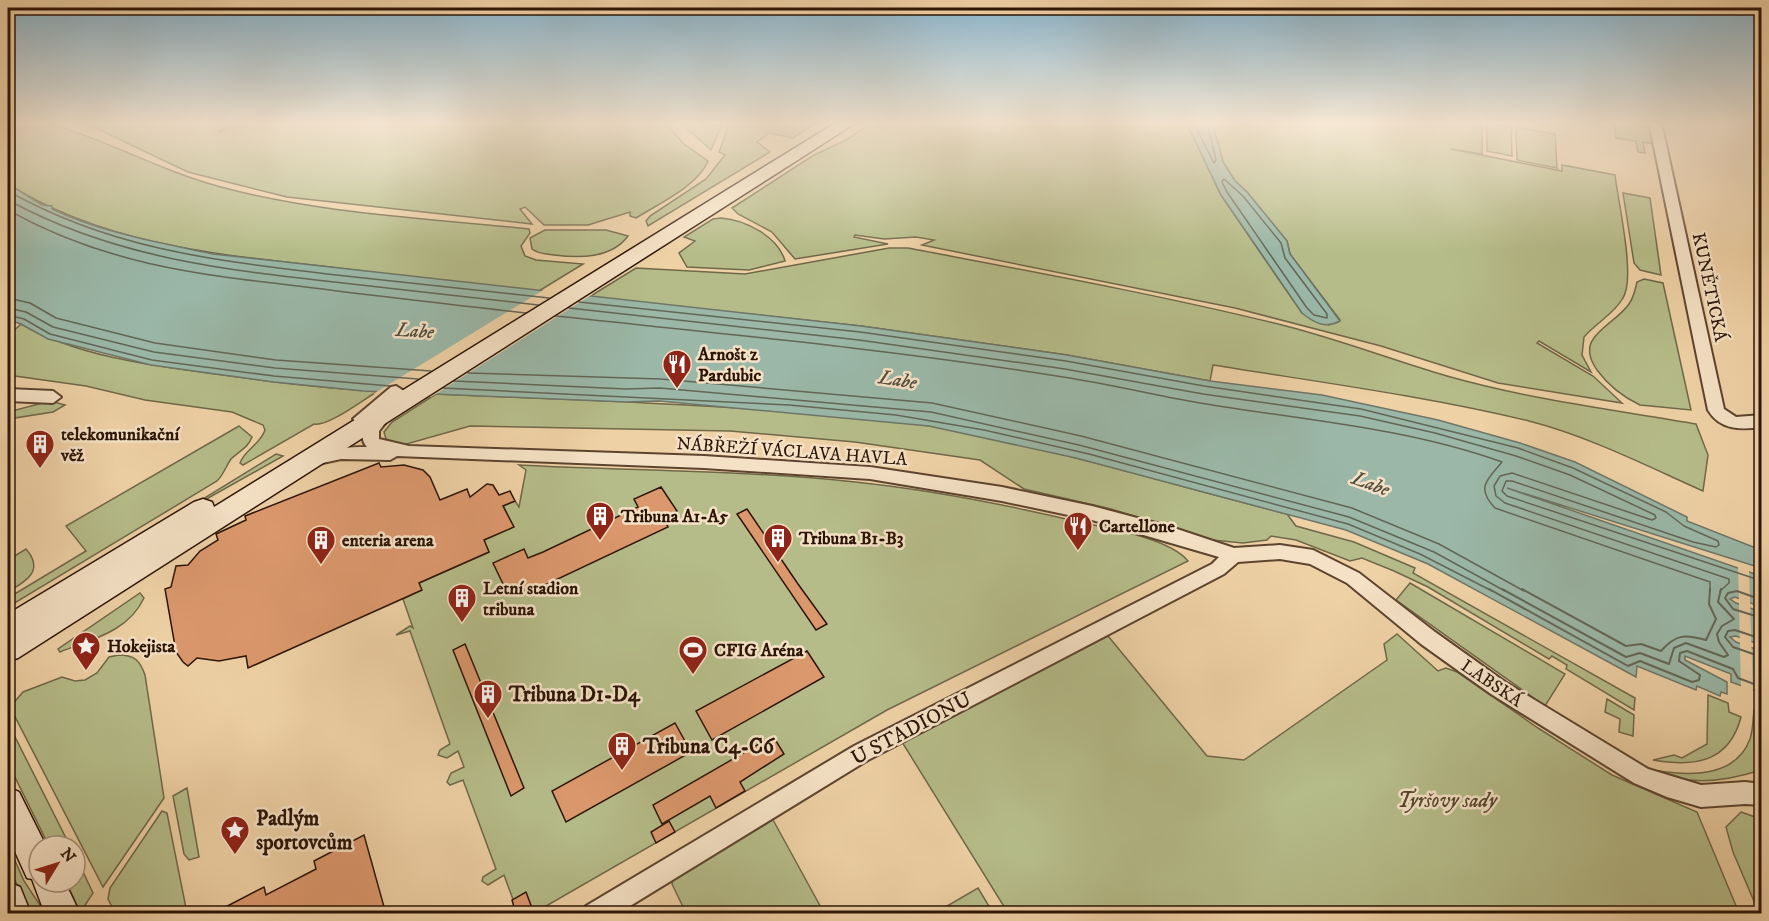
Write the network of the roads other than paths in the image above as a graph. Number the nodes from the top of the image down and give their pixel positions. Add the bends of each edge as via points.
1 (769, 165) edge
2 (779, 165) edge
3 (1664, 165) edge
4 (640, 248) junction
5 (8, 395) edge
6 (53, 398) dead end
7 (374, 412) junction
8 (1761, 421) edge
9 (348, 447) junction
10 (409, 452) junction
11 (1234, 555) junction
12 (8, 628) edge
13 (8, 649) edge
14 (1759, 794) edge
15 (8, 803) edge
16 (27, 842) edge
17 (53, 894) edge
18 (8, 899) edge
19 (14, 914) edge
20 (63, 914) edge
21 (594, 914) edge

1 - 4 main road
2 - 4 main road
3 - 8 street, KUNĚTICKÁ via 1716,411 1730,422
4 - 7 main road
4 - 7 main road via 396,391
5 - 6 street
7 - 9 main road
7 - 10 street, NÁBŘEŽÍ VÁCLAVA HAVLA via 371,442 384,449
7 - 12 main road
9 - 10 street, NÁBŘEŽÍ VÁCLAVA HAVLA
9 - 13 main road via 304,464
10 - 11 street, NÁBŘEŽÍ VÁCLAVA HAVLA via 715,462 870,474 1002,494 1092,513
11 - 14 street, LABSKÁ via 1280,552 1326,562 1353,578 1471,670 1641,776 1701,796
11 - 21 street, U STADIONU via 1218,569 861,753
15 - 16 main road
17 - 20 main road
18 - 19 main road

